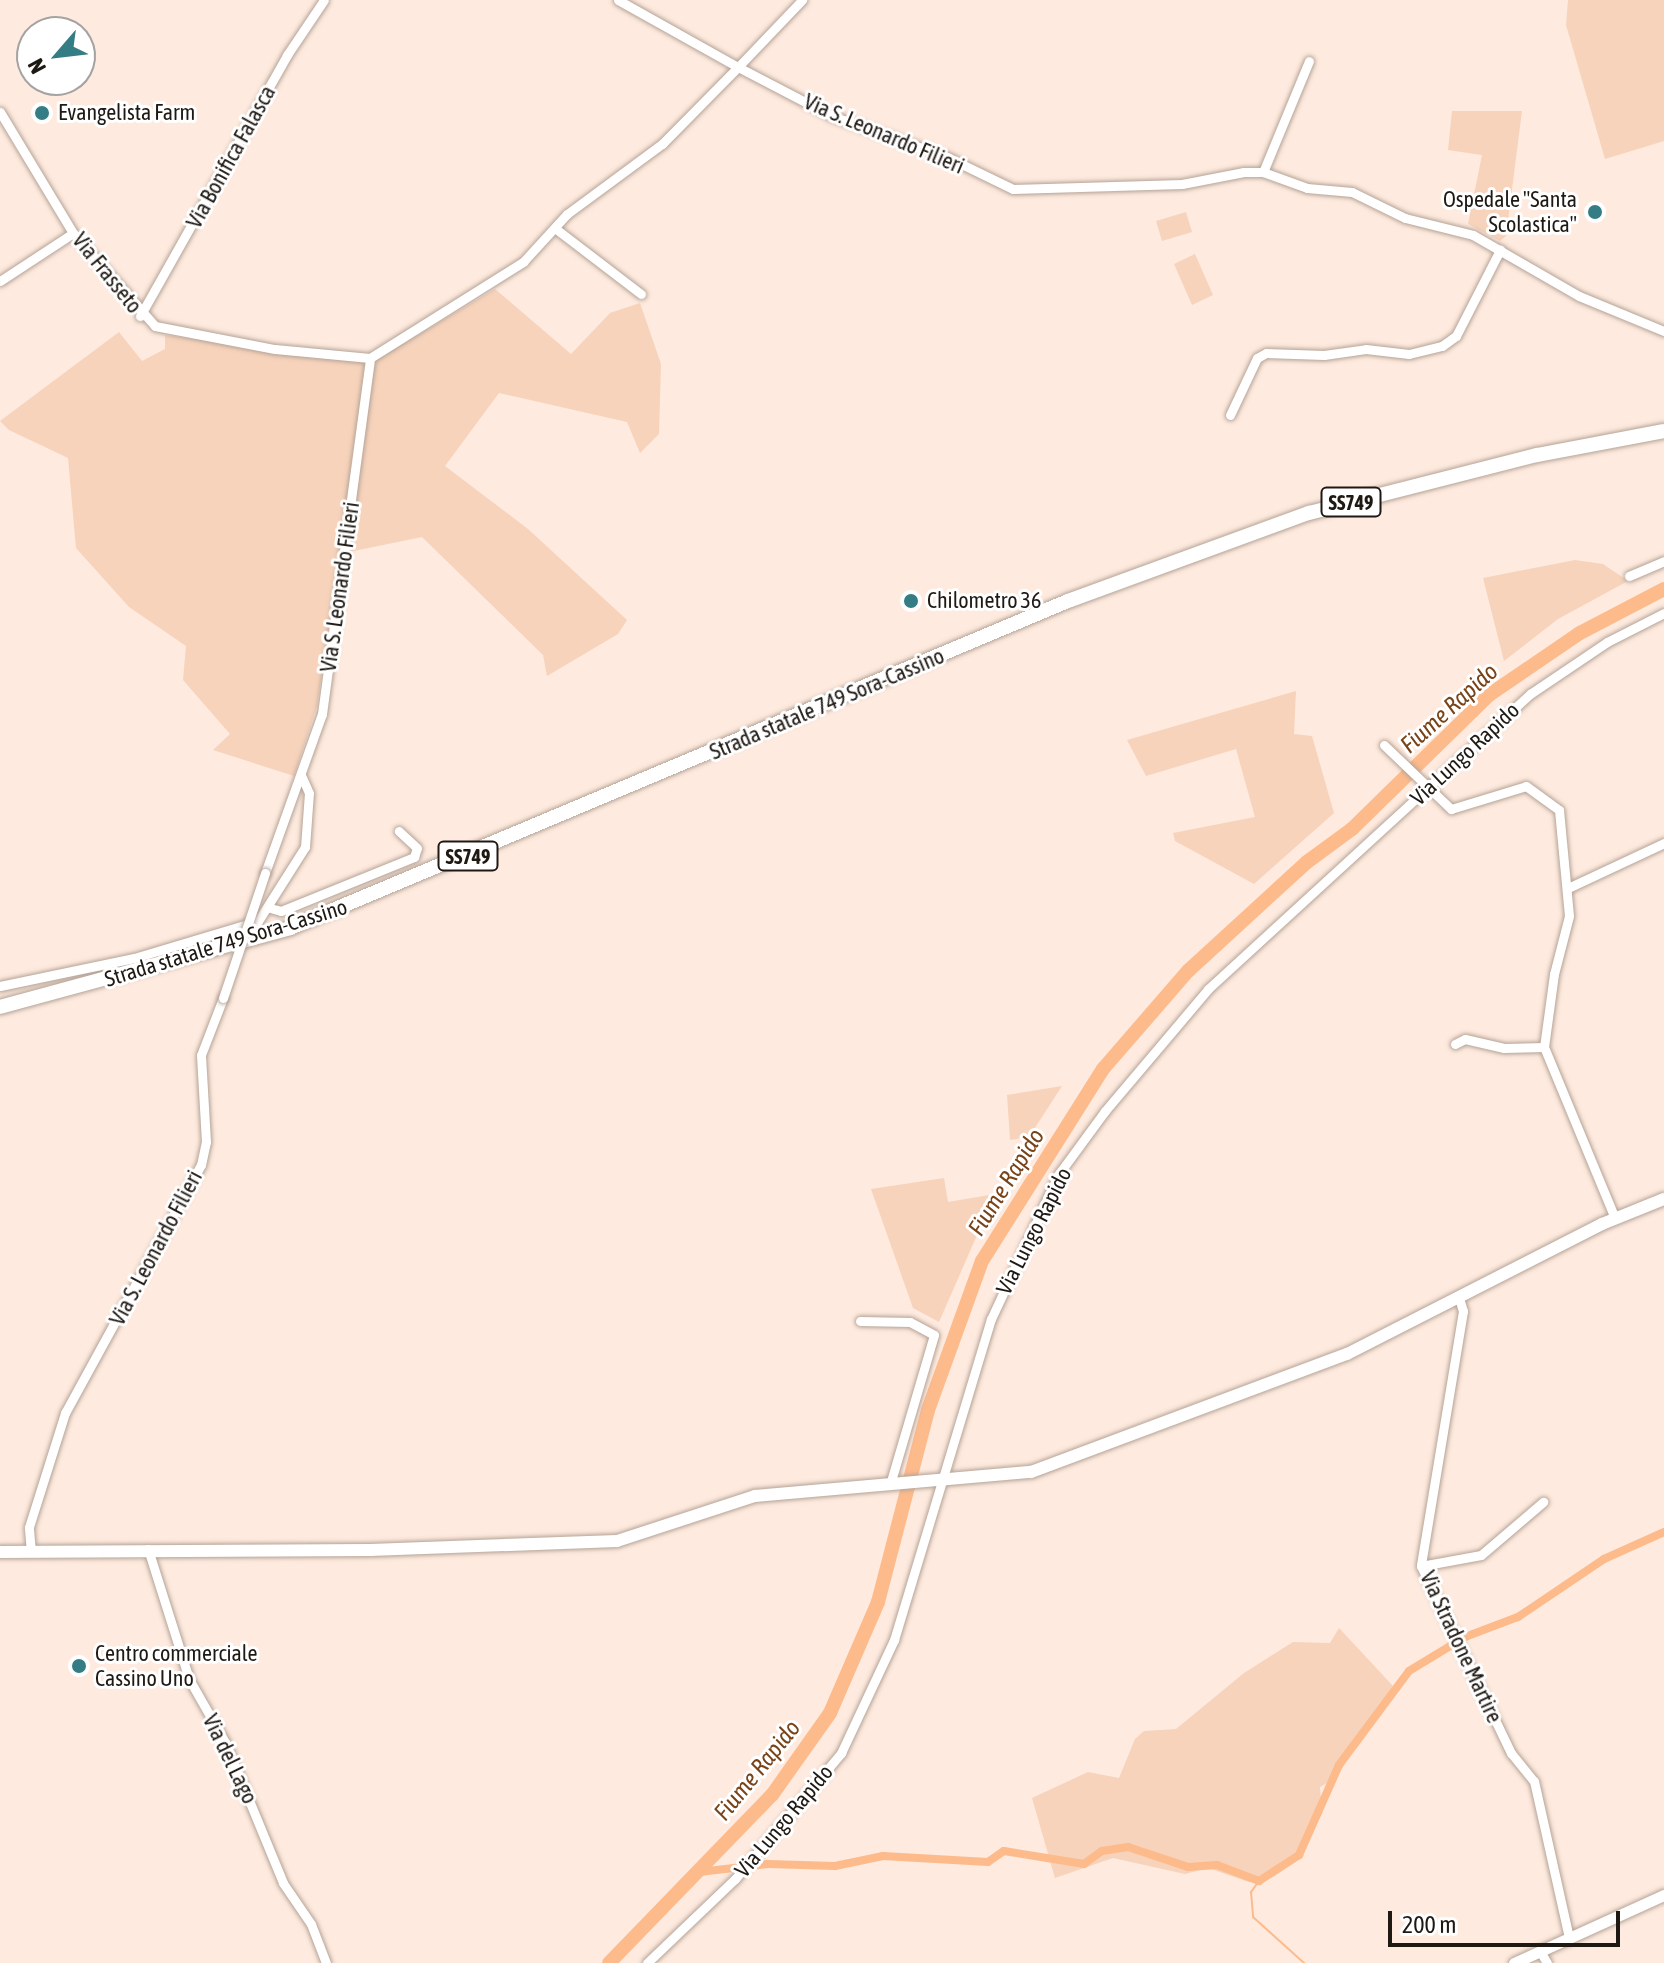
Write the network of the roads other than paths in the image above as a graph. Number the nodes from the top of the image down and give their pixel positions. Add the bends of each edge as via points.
1 (324, 0) edge
2 (618, 0) edge
3 (802, 0) edge
4 (1309, 61) dead end
5 (738, 67) junction
6 (0, 112) edge
7 (1263, 172) junction
8 (556, 229) junction
9 (73, 233) junction
10 (1500, 250) junction
11 (0, 281) edge
12 (641, 294) dead end
13 (140, 316) junction
14 (1664, 331) edge
15 (370, 358) junction
16 (1230, 415) dead end
17 (1664, 431) edge
18 (1664, 561) edge
19 (1629, 576) dead end
20 (1664, 613) edge
21 (1384, 745) dead end
22 (301, 775) junction
23 (1425, 789) junction
24 (399, 831) dead end
25 (1664, 843) edge
26 (1568, 888) junction
27 (270, 908) junction
28 (0, 986) edge
29 (0, 1007) edge
30 (1455, 1044) dead end
31 (1544, 1047) junction
32 (1664, 1199) edge
33 (1615, 1218) junction
34 (1459, 1298) junction
35 (860, 1321) dead end
36 (939, 1478) junction
37 (896, 1481) junction
38 (1543, 1502) dead end
39 (148, 1549) junction
40 (0, 1552) edge
41 (31, 1552) junction
42 (1421, 1566) junction
43 (1664, 1895) edge
44 (1569, 1937) junction
45 (1540, 1951) junction
46 (326, 1963) edge
47 (647, 1963) edge
48 (1514, 1963) edge
49 (1547, 1963) edge

1 - 13 street, Via Bonifica Falasca via 287,55
2 - 5 street, Via S. Leonardo Filieri
3 - 5 street
4 - 7 street
5 - 7 street, Via S. Leonardo Filieri via 832,116 947,157 998,186 1051,192
5 - 8 street via 662,144 567,214
6 - 9 street, Via Frasseto
7 - 10 street via 1307,188 1352,192 1393,213 1473,235
8 - 12 street
8 - 15 street via 523,262
9 - 11 street
9 - 13 street, Via Frasseto
10 - 14 street via 1579,296
10 - 16 street via 1456,336 1442,346 1409,354 1366,349 1324,355 1266,353 1257,358
13 - 15 street, Via Frasseto via 175,334
15 - 22 street, Via S. Leonardo Filieri via 322,714
17 - 29 highway, Strada statale 749 Sora-Cassino / SS749 via 1509,461 1296,518 1068,601 290,928
18 - 19 street
20 - 23 street, Via Lungo Rapido via 1607,642 1530,694
21 - 23 street
22 - 27 street via 309,793 305,847
22 - 41 street, Via S. Leonardo Filieri, bridge via 201,1055 206,1142 201,1165 65,1413 29,1527
23 - 26 street via 1451,809 1519,786 1536,790 1559,810
23 - 36 street, Via Lungo Rapido via 1198,1000 1156,1045 1058,1175 991,1319
24 - 27 street via 417,848 414,857 281,911
25 - 26 street
26 - 31 street via 1569,916
27 - 28 street via 258,921 230,932
30 - 31 street via 1465,1039 1504,1048
31 - 33 street
32 - 33 main road
33 - 34 main road
34 - 36 main road via 1347,1354 1043,1469
34 - 42 street, Via Stradone Martire via 1463,1311
35 - 37 street via 910,1322 934,1335
36 - 37 main road
36 - 47 street, Via Lungo Rapido via 878,1683 841,1753 735,1879
37 - 39 main road via 755,1496 617,1541 384,1550
38 - 42 street via 1481,1555
39 - 41 main road
39 - 46 street, Via del Lago via 189,1679 225,1742 283,1883 311,1924
40 - 41 main road
42 - 44 street, Via Stradone Martire via 1511,1753 1534,1781
43 - 44 street
44 - 45 street
45 - 48 street
45 - 49 street

